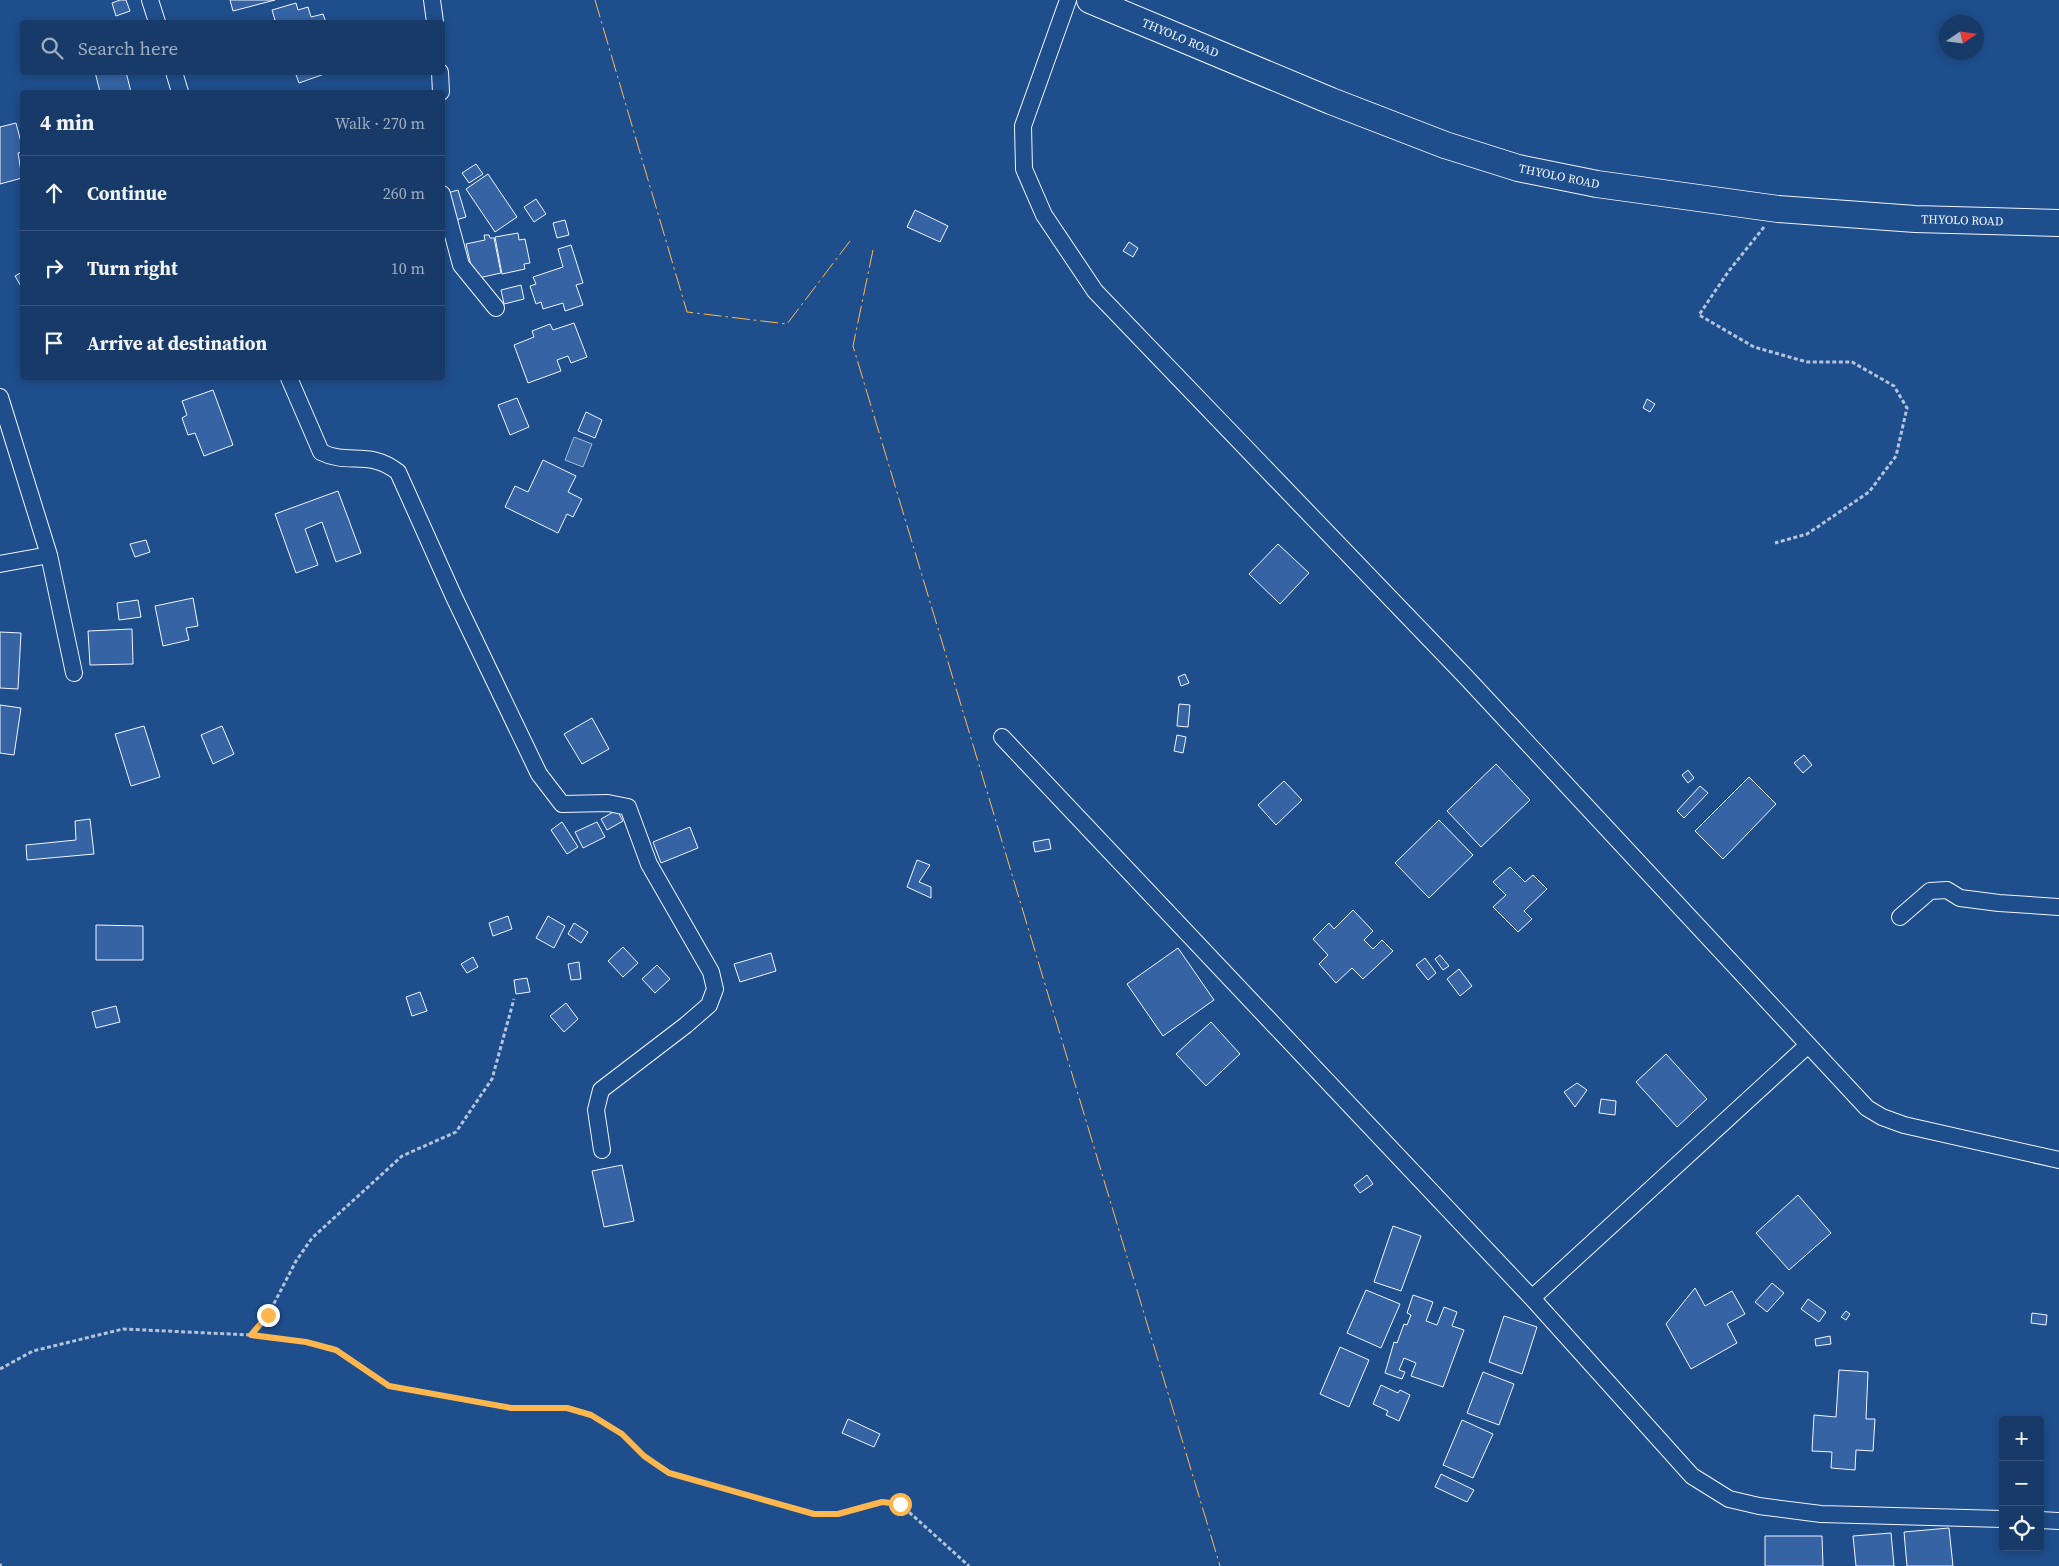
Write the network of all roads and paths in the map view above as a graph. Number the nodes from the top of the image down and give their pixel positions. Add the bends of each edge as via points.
1 (150, 0) edge
2 (432, 0) edge
3 (1068, 0) edge
4 (1090, 0) edge
5 (156, 20) edge
6 (435, 20) edge
7 (175, 75) edge
8 (440, 75) edge
9 (179, 90) edge
10 (441, 90) edge
11 (445, 205) edge
12 (1778, 209) junction
13 (2059, 223) edge
14 (496, 308) dead end
15 (290, 380) edge
16 (0, 397) edge
17 (1775, 543) dead end
18 (49, 555) junction
19 (0, 564) edge
20 (74, 673) dead end
21 (1002, 737) dead end
22 (2059, 907) edge
23 (1900, 917) dead end
24 (514, 999) dead end
25 (1808, 1045) junction
26 (602, 1150) dead end
27 (2059, 1160) edge
28 (1532, 1298) junction
29 (251, 1335) junction
30 (0, 1369) edge
31 (1999, 1519) edge
32 (2044, 1520) edge
33 (2059, 1521) edge
34 (969, 1566) edge

1 - 5 street
2 - 6 street
3 - 25 street via 1023,126 1024,169 1044,215 1096,291 1466,678
4 - 12 highway, THYOLO ROAD via 1331,101 1445,145 1518,168 1598,184
7 - 9 street
8 - 10 street
11 - 14 street via 461,265
12 - 13 highway, THYOLO ROAD via 1916,219
12 - 17 path via 1699,314 1754,347 1807,362 1852,362 1894,386 1907,408 1896,456 1869,492 1807,534
15 - 26 street via 321,452 333,458 366,458 384,462 398,472 454,598 539,774 562,804 608,803 628,807 649,864 711,972 715,989 709,1005 601,1090 596,1110
16 - 18 street
18 - 19 street
18 - 20 street
21 - 28 street
22 - 23 street via 2000,904 1960,898 1947,890 1930,891
24 - 29 path via 492,1079 456,1132 402,1156 312,1238 268,1315
25 - 27 street via 1867,1108 1882,1117 1904,1125
25 - 28 street
28 - 31 street via 1692,1476 1729,1499 1821,1514
29 - 30 path via 123,1329 33,1351
29 - 34 path via 306,1342 336,1350 389,1386 511,1408 567,1408 591,1415 622,1434 644,1456 669,1473 814,1514 838,1514 882,1502 900,1504
32 - 33 street

